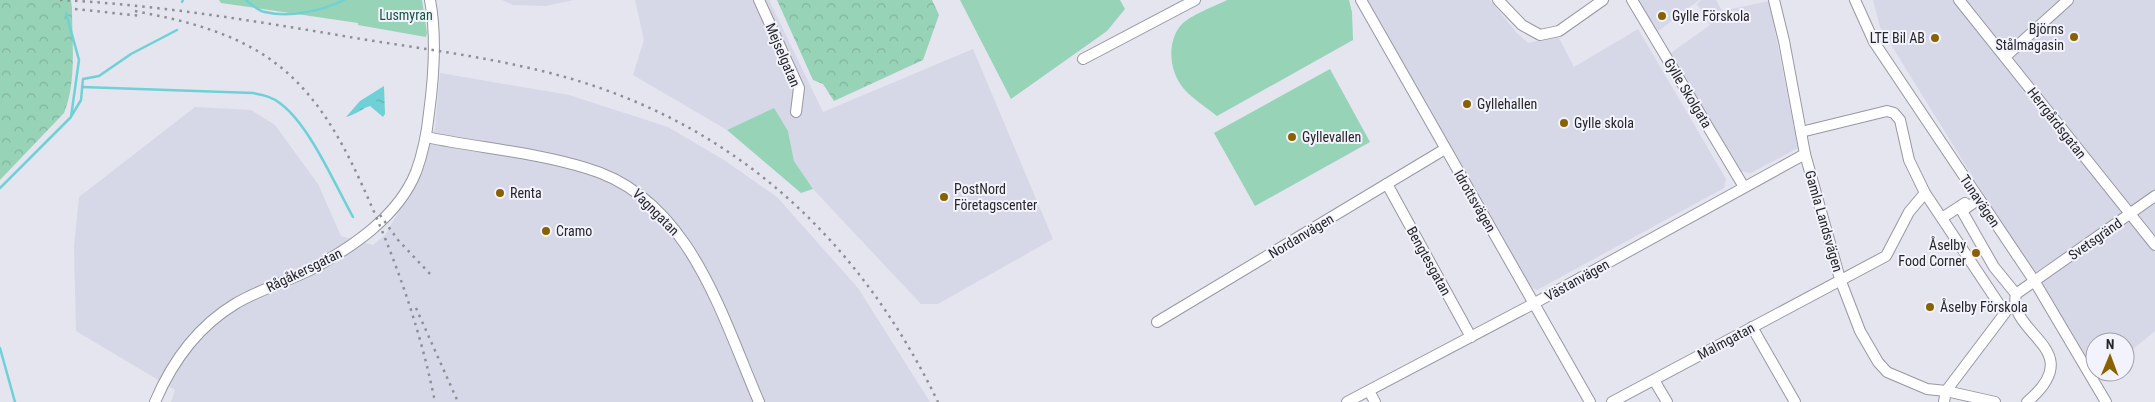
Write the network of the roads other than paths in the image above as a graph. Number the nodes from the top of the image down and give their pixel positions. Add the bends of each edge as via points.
1 (430, 0) edge
2 (759, 0) edge
3 (1195, 0) edge
4 (1361, 0) edge
5 (1498, 0) edge
6 (1603, 0) edge
7 (1632, 0) edge
8 (1774, 0) edge
9 (1855, 0) edge
10 (1959, 0) edge
11 (2068, 0) edge
12 (2005, 57) junction
13 (1083, 59) dead end
14 (796, 112) dead end
15 (1801, 132) junction
16 (426, 137) junction
17 (1445, 149) junction
18 (1805, 154) junction
19 (1386, 184) junction
20 (1744, 187) junction
21 (1925, 193) junction
22 (2155, 196) edge
23 (1978, 197) junction
24 (2130, 215) junction
25 (1942, 218) junction
26 (2155, 245) edge
27 (1840, 279) junction
28 (2035, 282) junction
29 (2016, 294) junction
30 (1533, 304) junction
31 (1157, 322) dead end
32 (1752, 327) junction
33 (1471, 337) junction
34 (1654, 380) junction
35 (1369, 391) junction
36 (1946, 391) junction
37 (155, 402) edge
38 (759, 402) edge
39 (1347, 402) edge
40 (1375, 402) edge
41 (1590, 402) edge
42 (1612, 402) edge
43 (1667, 402) edge
44 (1795, 402) edge
45 (1944, 402) edge
46 (1995, 402) edge
47 (2026, 402) edge
48 (2106, 402) edge

1 - 16 street, Rågåkersgatan via 434,50
2 - 14 street, Mejselgatan via 799,88
3 - 13 street
4 - 17 street, Idrottsvägen
5 - 6 street via 1522,26 1540,35 1559,31
7 - 20 street, Gylle Skolgata
8 - 15 street, Gamla Landsvägen
9 - 23 street, Tunavägen via 1874,42
10 - 12 street, Herrgårdsgatan
11 - 12 street
12 - 24 street, Herrgårdsgatan
15 - 18 street, Gamla Landsvägen
15 - 21 street via 1886,111 1894,113 1900,120 1908,160
16 - 37 street, Rågåkersgatan via 416,172 398,204 349,248 235,304 214,319 180,355
16 - 38 street, Vagngatan via 588,168 626,184 643,196 666,218 688,248
17 - 19 street, Nordanvägen
17 - 30 street, Idrottsvägen
18 - 20 street, Västanvägen
18 - 27 street, Gamla Landsvägen
19 - 31 street, Nordanvägen
19 - 33 street, Bengtesgatan
20 - 30 street, Västanvägen
21 - 25 street
21 - 27 street, Malmgatan via 1909,212 1886,256
22 - 24 street, Svetsgränd
23 - 25 street
23 - 28 street, Tunavägen
23 - 29 street via 1962,211 1994,267
24 - 26 street, Herrgårdsgatan
24 - 28 street, Svetsgränd
25 - 36 street via 2006,313
27 - 32 street, Malmgatan
27 - 36 street, Gamla Landsvägen via 1860,331 1887,372 1927,389
28 - 29 street
28 - 48 street, Tunavägen
29 - 47 street via 2014,304 2044,346 2050,360 2046,380 2037,394
30 - 33 street, Västanvägen
30 - 41 street, Idrottsvägen
32 - 34 street, Malmgatan
32 - 44 street
33 - 35 street, Västanvägen
34 - 42 street, Malmgatan
34 - 43 street
35 - 39 street, Västanvägen
35 - 40 street
36 - 45 street
36 - 46 street, Gamla Landsvägen

